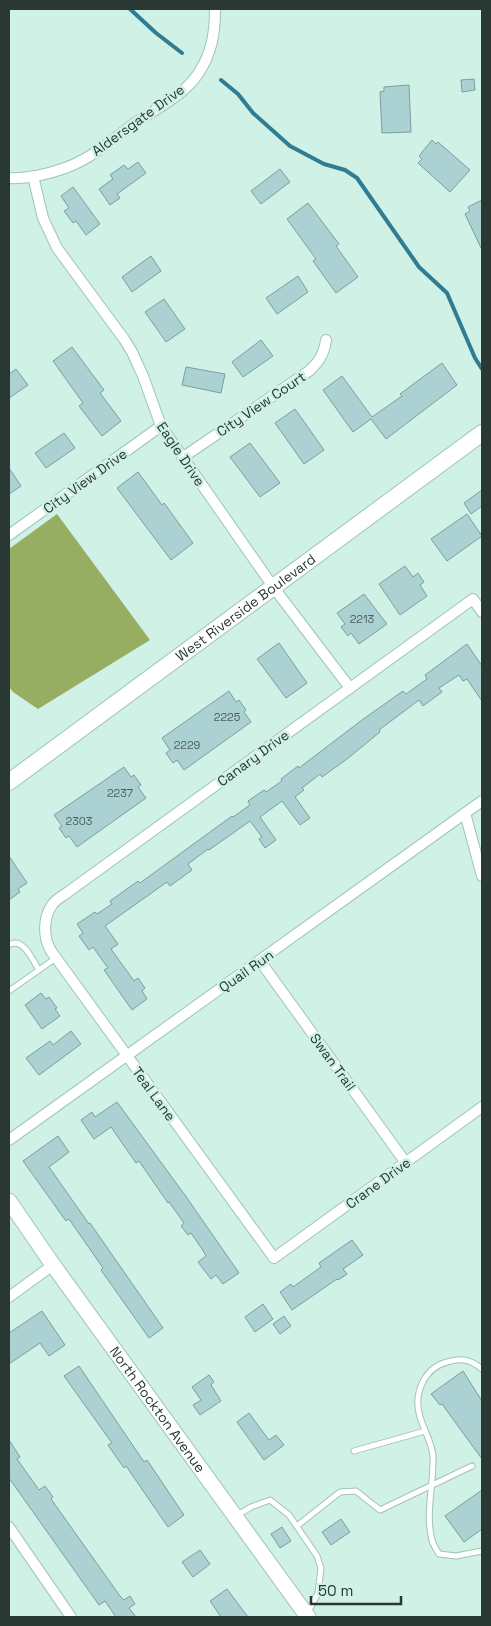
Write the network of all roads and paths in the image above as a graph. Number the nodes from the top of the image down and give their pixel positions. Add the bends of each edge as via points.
1 (215, 9) edge
2 (33, 176) junction
3 (9, 178) edge
4 (326, 340) dead end
5 (161, 426) junction
6 (482, 433) edge
7 (182, 458) junction
8 (9, 535) edge
9 (274, 588) junction
10 (482, 612) edge
11 (350, 688) junction
12 (9, 782) edge
13 (482, 801) edge
14 (465, 813) junction
15 (482, 876) edge
16 (46, 926) joint
17 (9, 945) edge
18 (56, 958) junction
19 (260, 961) junction
20 (39, 970) junction
21 (9, 991) edge
22 (125, 1055) junction
23 (482, 1108) edge
24 (9, 1140) edge
25 (406, 1163) junction
26 (9, 1201) edge
27 (274, 1258) joint
28 (53, 1265) junction
29 (9, 1297) edge
30 (482, 1369) edge
31 (425, 1431) junction
32 (354, 1451) dead end
33 (472, 1466) dead end
34 (433, 1485) junction
35 (235, 1516) junction
36 (297, 1526) junction
37 (9, 1527) edge
38 (482, 1551) edge
39 (307, 1616) edge
40 (71, 1617) edge

1 - 2 street, Aldersgate Drive via 213,41 207,59 181,91 83,160
2 - 3 street, Aldersgate Drive
2 - 5 street, Eagle Drive via 47,230 128,345
4 - 7 street, City View Court via 324,352 310,371
5 - 7 street, Eagle Drive
5 - 8 street, City View Drive
6 - 9 main road, West Riverside Boulevard
7 - 9 street, Eagle Drive
9 - 11 street, Eagle Drive
9 - 12 main road, West Riverside Boulevard
10 - 11 street, Canary Drive via 473,599
11 - 16 street, Canary Drive via 64,895 52,905
13 - 14 street, Quail Run
14 - 15 street
14 - 19 street, Quail Run
16 - 18 street, Teal Lane via 47,942
17 - 20 lane via 22,945
18 - 20 lane
18 - 22 street, Teal Lane
19 - 22 street, Quail Run
19 - 25 street, Swan Trail
20 - 21 lane
22 - 24 street, Quail Run
22 - 27 street, Teal Lane
23 - 25 street, Crane Drive
25 - 27 street, Crane Drive
26 - 28 main road, North Rockton Avenue
28 - 29 street
28 - 35 main road, North Rockton Avenue
30 - 31 lane via 472,1361 460,1359 442,1363 422,1380 419,1414
31 - 32 lane
31 - 34 lane via 432,1451
33 - 34 lane
34 - 36 lane via 380,1510 356,1491 340,1492
34 - 38 lane via 430,1503 432,1540 439,1554 456,1556
35 - 36 lane via 270,1500
35 - 39 main road, North Rockton Avenue
36 - 39 lane via 321,1568 318,1593
37 - 40 street

